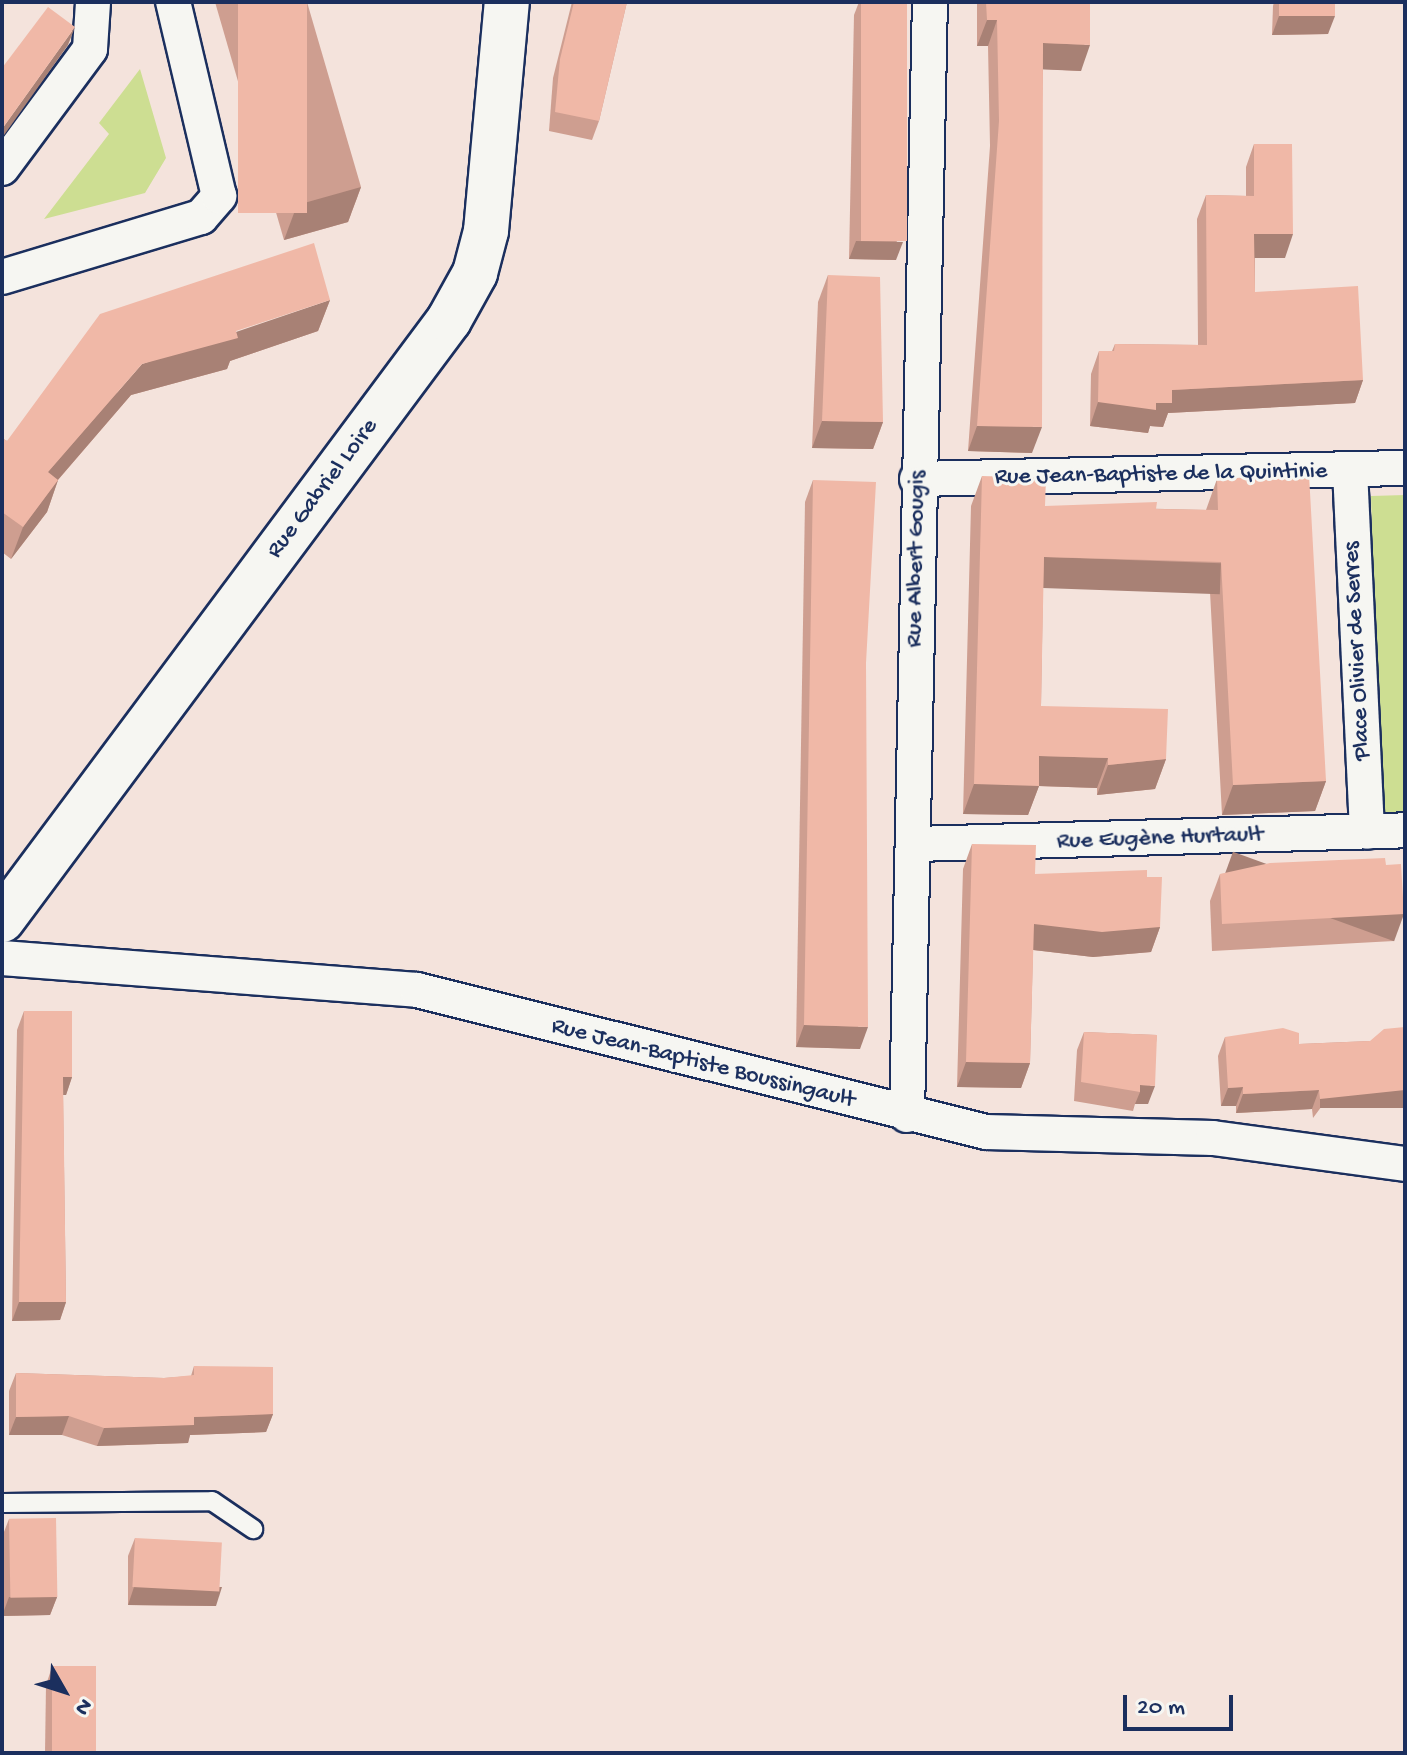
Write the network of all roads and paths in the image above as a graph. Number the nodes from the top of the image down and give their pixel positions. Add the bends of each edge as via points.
1 (93, 2) edge
2 (173, 2) edge
3 (507, 2) edge
4 (930, 2) edge
5 (2, 168) edge
6 (2, 277) edge
7 (1405, 468) edge
8 (1350, 470) junction
9 (917, 479) junction
10 (1405, 830) edge
11 (1367, 832) junction
12 (915, 844) junction
13 (2, 920) edge
14 (2, 958) edge
15 (907, 1115) junction
16 (1405, 1164) edge
17 (2, 1503) edge
18 (253, 1529) dead end

1 - 5 street via 90,49
2 - 6 street via 219,196 201,217
3 - 13 street, Rue Gabriel Loire via 486,231 475,273 449,320
4 - 9 street, Rue Albert Gougis
7 - 8 street, Rue Jean-Baptiste de la Quintinie
8 - 9 street, Rue Jean-Baptiste de la Quintinie
8 - 11 street, Place Olivier de Serres
9 - 12 street, Rue Albert Gougis
10 - 11 street, Rue Eugène Hurtault
11 - 12 street, Rue Eugène Hurtault
12 - 15 street, Rue Albert Gougis
14 - 15 street, Rue Jean-Baptiste Boussingault via 417,990
15 - 16 street, Rue Jean-Baptiste Boussingault via 986,1132 1213,1138
17 - 18 lane via 212,1501

